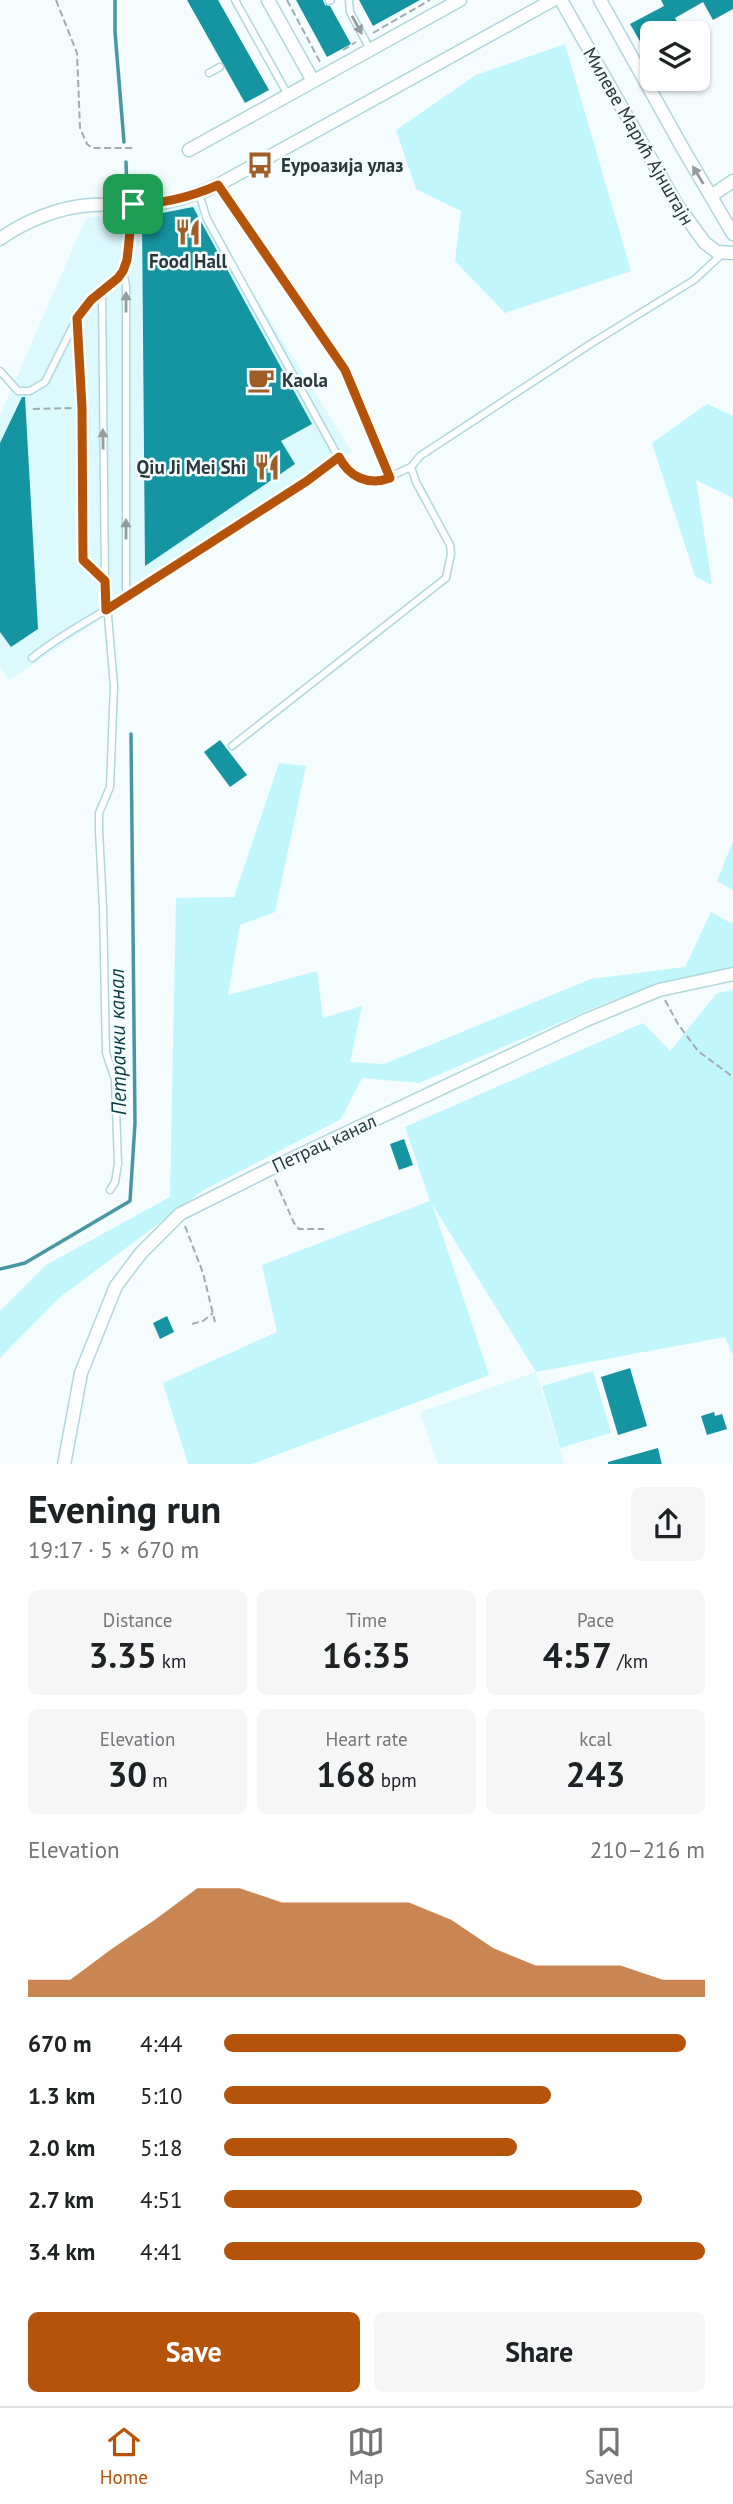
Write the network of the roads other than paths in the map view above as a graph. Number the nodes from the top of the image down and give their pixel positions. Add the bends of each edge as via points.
1 (235, 0) edge
2 (268, 0) edge
3 (349, 0) edge
4 (460, 0) edge
5 (553, 0) edge
6 (561, 0) edge
7 (600, 0) edge
8 (370, 49) junction
9 (220, 67) dead end
10 (209, 73) dead end
11 (313, 81) junction
12 (288, 95) junction
13 (189, 150) dead end
14 (733, 181) edge
15 (218, 185) junction
16 (199, 194) junction
17 (711, 196) junction
18 (133, 204) junction
19 (733, 236) edge
20 (0, 239) edge
21 (728, 253) edge
22 (123, 271) junction
23 (102, 290) junction
24 (77, 318) junction
25 (0, 372) edge
26 (339, 457) junction
27 (411, 467) junction
28 (390, 478) junction
29 (105, 581) junction
30 (126, 598) junction
31 (106, 610) junction
32 (32, 658) dead end
33 (232, 746) dead end
34 (733, 974) edge
35 (110, 1190) dead end
36 (64, 1464) edge

1 - 12 lane
2 - 11 street
3 -> 8 lane via 349,12
4 - 8 street
5 - 15 street
6 - 21 street, Милеве Марић Ајнштајн via 671,197 705,243
17 -> 7 street, Милеве Марић Ајнштајн
8 - 11 street
9 - 10 lane
11 - 12 street
12 - 13 street
14 - 17 street
15 - 16 street
15 - 28 lane via 345,370
16 - 18 street
16 - 26 lane via 207,219
17 - 19 street, Милеве Марић Ајнштајн
18 - 20 street via 88,205 51,214
18 - 22 lane
19 - 21 street
21 - 27 lane via 694,280 419,456
22 - 23 lane
30 -> 22 lane
23 - 24 lane
29 -> 23 lane
24 - 25 lane via 39,387 18,391
24 - 29 lane via 83,560
26 - 28 lane via 354,476 376,483
26 - 30 lane
27 - 28 lane
27 - 33 lane via 450,545 446,578
29 - 31 lane
30 - 31 lane
31 - 32 lane
31 - 35 lane via 114,686 110,787 99,813 99,830 106,1053 115,1079 118,1164
34 - 36 street, Петрац канал via 659,990 586,1020 180,1214 116,1286 81,1373

